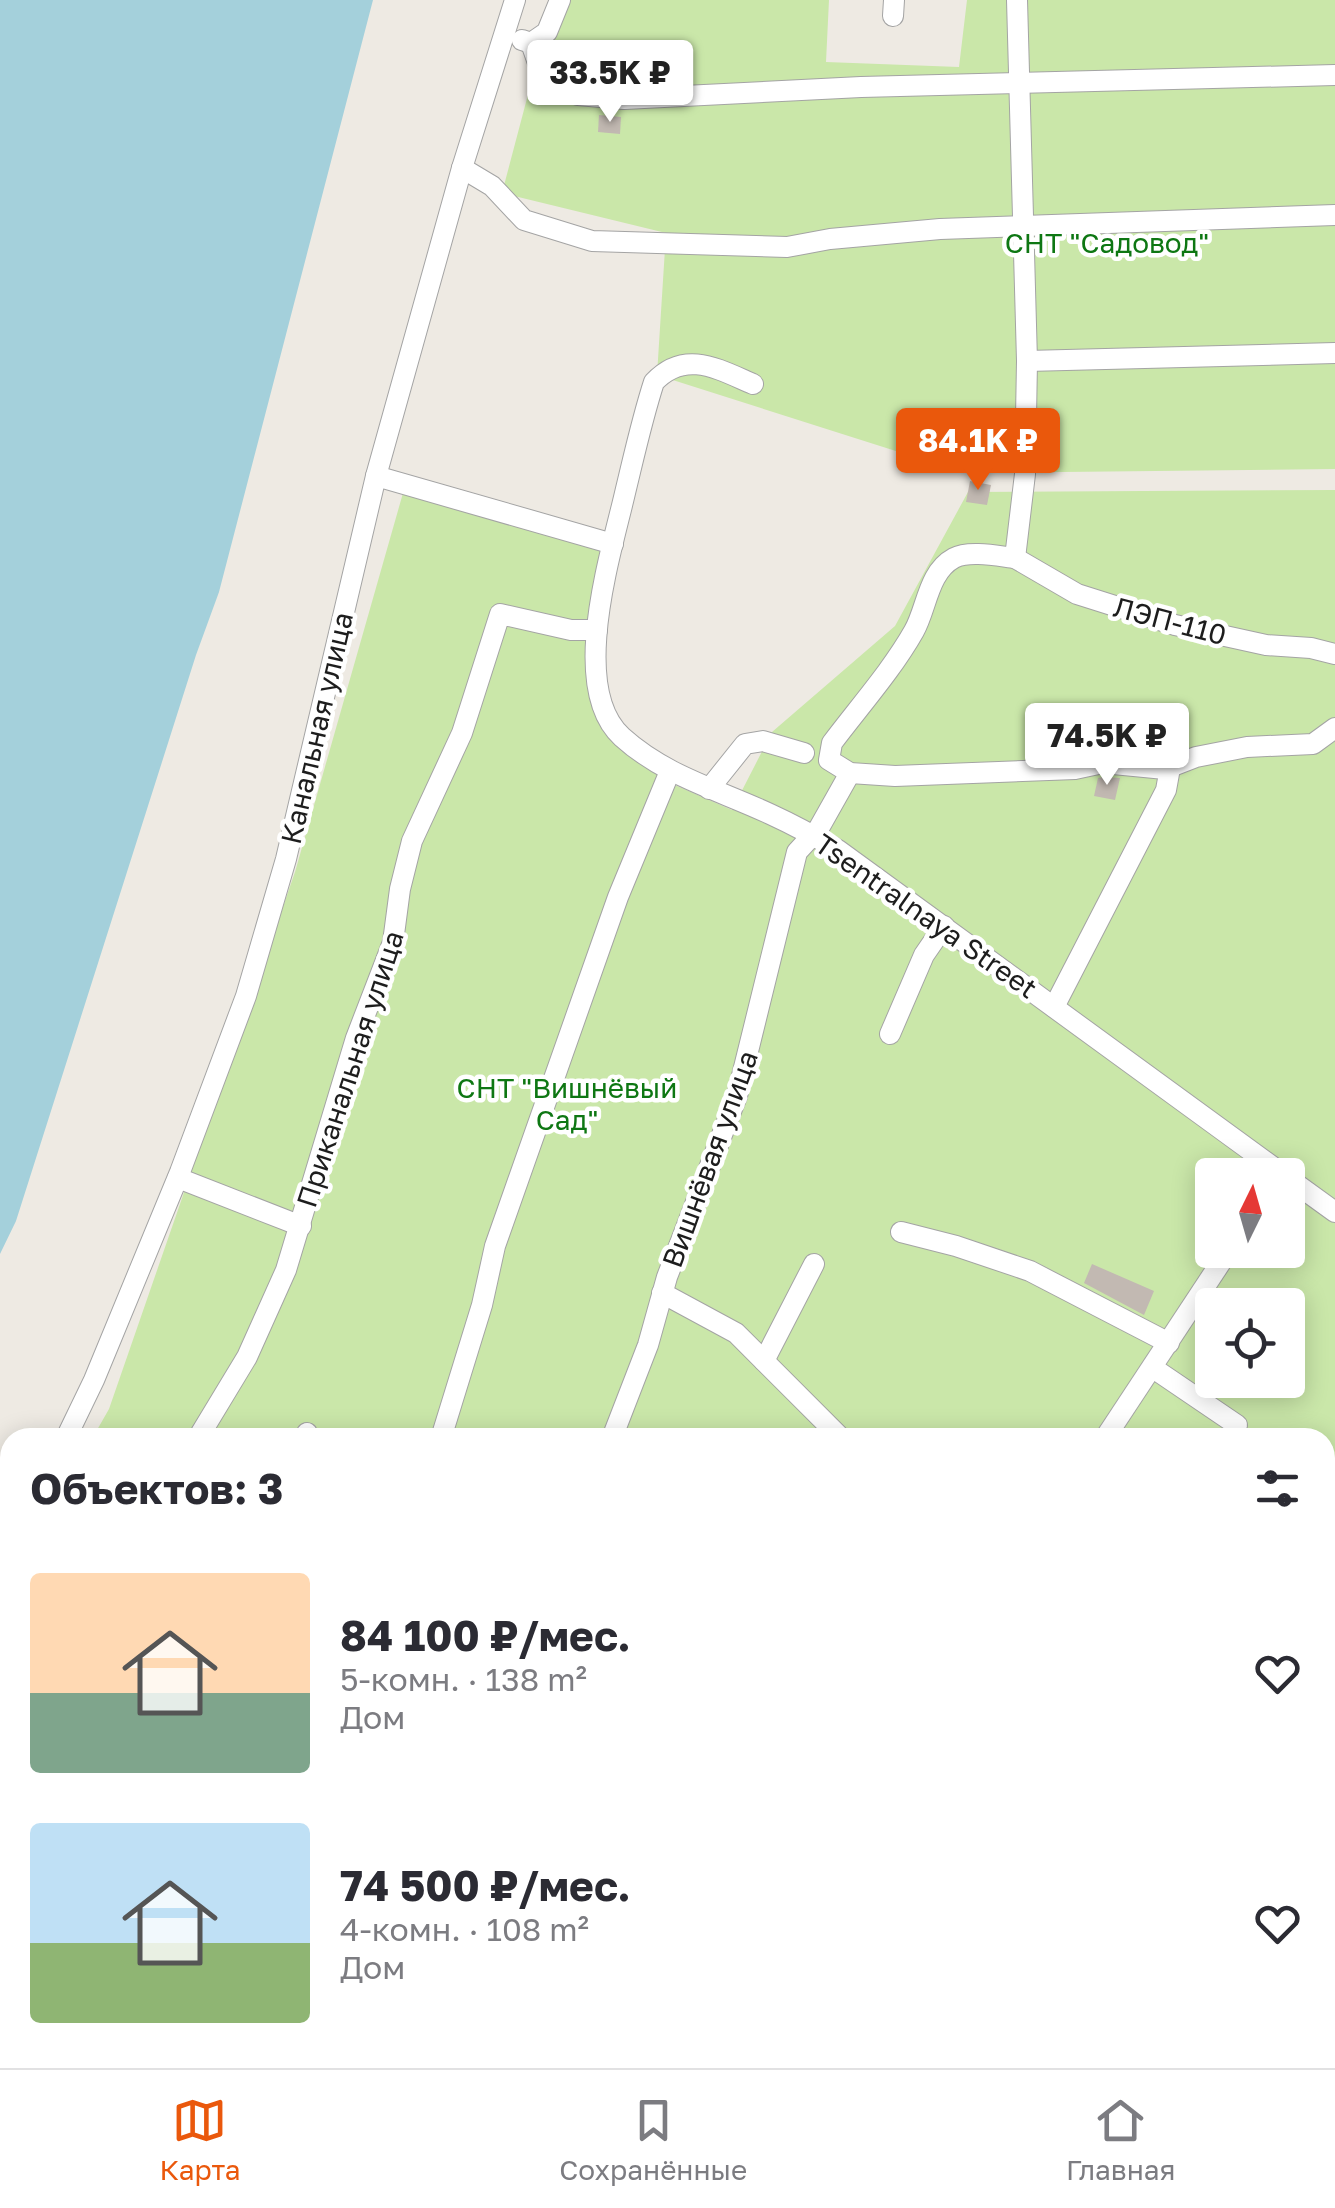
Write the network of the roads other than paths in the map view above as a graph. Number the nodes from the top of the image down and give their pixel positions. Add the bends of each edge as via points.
1 (515, 0) edge
2 (560, 0) edge
3 (1017, 0) edge
4 (506, 35) junction
5 (531, 43) junction
6 (1335, 74) edge
7 (1017, 84) junction
8 (462, 168) junction
9 (1335, 214) edge
10 (1022, 227) junction
11 (1335, 353) edge
12 (1027, 361) junction
13 (753, 384) dead end
14 (376, 476) junction
15 (613, 544) junction
16 (1015, 558) junction
17 (597, 630) junction
18 (1335, 654) edge
19 (1335, 728) edge
20 (804, 753) dead end
21 (1170, 768) junction
22 (670, 771) junction
23 (850, 772) junction
24 (709, 789) junction
25 (812, 835) junction
26 (944, 926) junction
27 (1054, 1007) junction
28 (890, 1034) dead end
29 (1259, 1158) edge
30 (178, 1178) junction
31 (1305, 1191) edge
32 (1335, 1212) edge
33 (301, 1226) junction
34 (901, 1232) dead end
35 (814, 1264) dead end
36 (1217, 1268) edge
37 (662, 1292) junction
38 (1169, 1343) junction
39 (764, 1361) junction
40 (1154, 1368) junction
41 (1237, 1425) dead end
42 (71, 1428) edge
43 (204, 1428) edge
44 (443, 1428) edge
45 (616, 1428) edge
46 (832, 1428) edge
47 (1112, 1428) edge

1 - 4 street, Канальная улица
2 - 5 street via 547,32
3 - 7 street
4 - 5 street
4 - 8 street, Канальная улица
5 - 7 street via 539,66 562,90 609,98
6 - 7 street
7 - 10 street
8 - 10 street via 492,186 524,220 592,241 787,247
8 - 14 street, Канальная улица
9 - 10 street
10 - 12 street
11 - 12 street
12 - 16 street
13 - 15 street, Tsentralnaya Street via 696,364 675,365 654,382
14 - 15 street
14 - 30 street, Канальная улица via 266,930
15 - 17 street, Tsentralnaya Street
16 - 18 street, ЛЭП-110 via 1077,594 1175,626
16 - 23 street via 968,555 946,565 914,632 832,743 832,764
17 - 22 street, Tsentralnaya Street via 597,676 609,721
17 - 33 street, Приканальная улица via 500,614 462,733 412,841 393,942 356,1038
19 - 21 street via 1314,744 1246,747
20 - 24 street via 764,741 745,744
21 - 23 street via 1103,763 906,776
21 - 27 street via 1166,790
22 - 24 street, Tsentralnaya Street
22 - 44 street via 618,897 495,1246
23 - 25 street, Вишнёвая улица
24 - 25 street, Tsentralnaya Street
25 - 26 street, Tsentralnaya Street
25 - 37 street, Вишнёвая улица via 793,867 736,1096
26 - 27 street, Tsentralnaya Street
26 - 28 street
27 - 29 street, Tsentralnaya Street
30 - 33 street
30 - 42 street, Канальная улица
31 - 32 street, Tsentralnaya Street
33 - 43 street, Приканальная улица via 247,1357
34 - 38 street via 1030,1271
35 - 39 street
36 - 38 street
37 - 39 street via 727,1326
37 - 45 street, Вишнёвая улица
38 - 40 street
39 - 46 street
40 - 41 street
40 - 47 street

